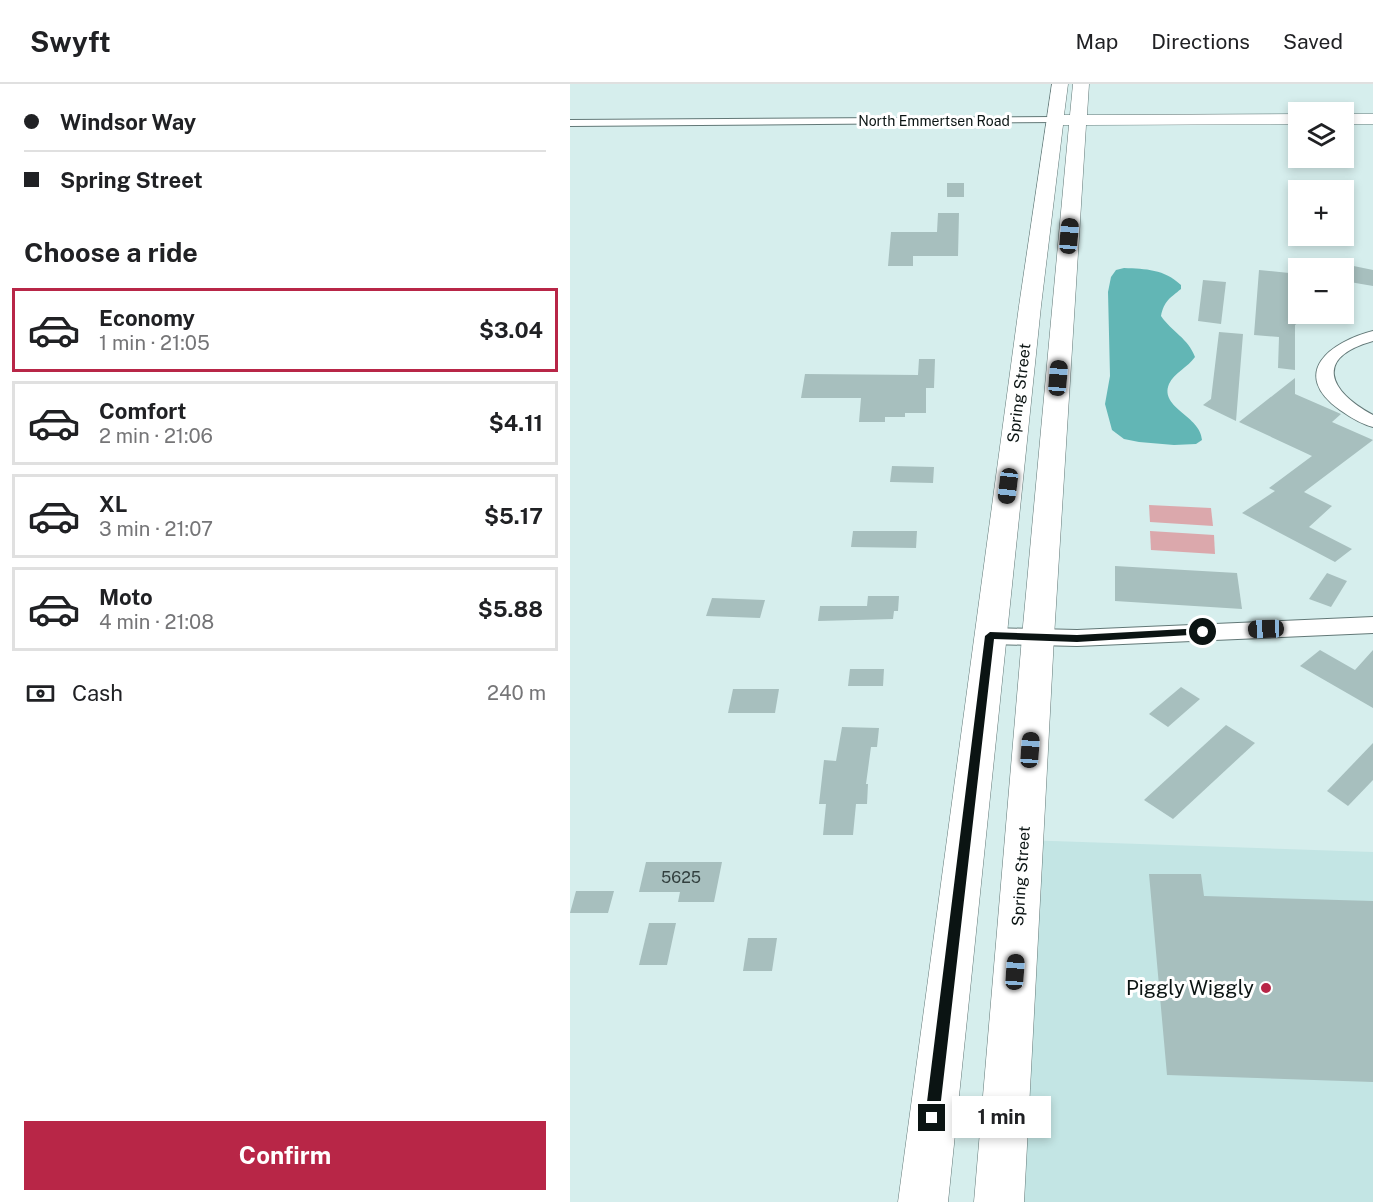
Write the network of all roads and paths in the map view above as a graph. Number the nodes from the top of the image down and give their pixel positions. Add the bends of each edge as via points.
1 (1060, 84) edge
2 (1069, 84) edge
3 (1081, 84) edge
4 (1288, 119) edge
5 (1354, 119) edge
6 (1373, 119) edge
7 (1066, 120) junction
8 (570, 123) edge
9 (1061, 173) junction
10 (1030, 306) junction
11 (1064, 307) junction
12 (1373, 336) edge
13 (1373, 422) edge
14 (1373, 625) edge
15 (990, 636) junction
16 (1038, 637) junction
17 (922, 1202) edge
18 (999, 1202) edge

1 - 7 main road, Spring Street
2 - 7 main road
3 - 7 main road, Spring Street
4 - 7 main road, North Emmertsen Road
5 - 6 main road
7 - 8 street, North Emmertsen Road
7 - 9 main road, Spring Street
9 - 10 main road, Spring Street
9 - 11 main road, Spring Street
10 - 11 main road
10 - 15 main road, Spring Street
11 - 16 main road, Spring Street
12 - 13 street via 1351,342 1335,352 1326,368 1329,387 1336,396
14 - 16 street
15 - 16 street
15 - 17 main road, Spring Street
16 - 18 main road, Spring Street

